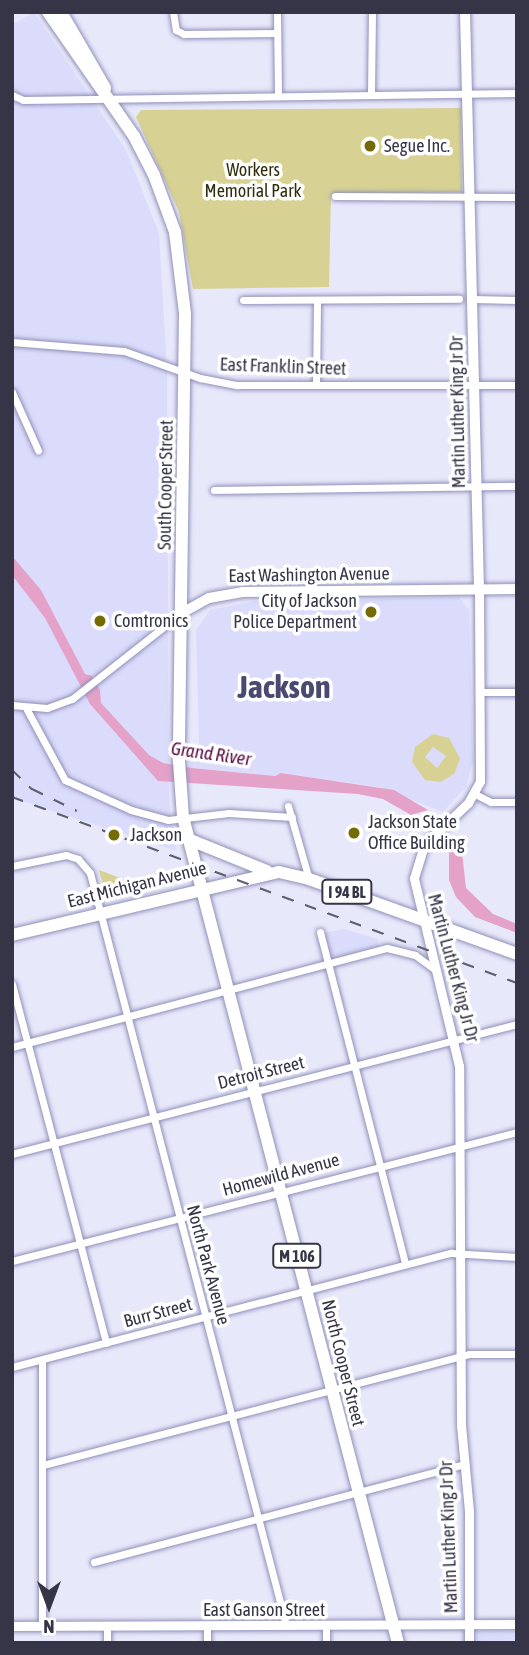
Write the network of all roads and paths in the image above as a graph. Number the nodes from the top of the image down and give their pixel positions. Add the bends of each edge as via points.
1 (48, 12) edge
2 (61, 12) edge
3 (173, 12) edge
4 (277, 12) edge
5 (372, 12) edge
6 (465, 12) edge
7 (471, 12) edge
8 (467, 32) junction
9 (277, 33) junction
10 (469, 93) junction
11 (517, 93) edge
12 (371, 94) junction
13 (278, 96) junction
14 (13, 97) edge
15 (109, 98) junction
16 (471, 195) junction
17 (335, 196) dead end
18 (517, 197) edge
19 (459, 299) dead end
20 (473, 299) junction
21 (243, 300) dead end
22 (317, 300) junction
23 (517, 300) edge
24 (12, 342) edge
25 (185, 372) junction
26 (476, 384) junction
27 (316, 385) junction
28 (517, 385) edge
29 (12, 392) edge
30 (38, 450) dead end
31 (517, 485) edge
32 (477, 486) junction
33 (214, 489) dead end
34 (479, 589) junction
35 (517, 589) edge
36 (180, 614) junction
37 (481, 692) junction
38 (517, 692) edge
39 (12, 705) edge
40 (26, 708) junction
41 (475, 793) junction
42 (517, 802) edge
43 (288, 806) dead end
44 (183, 817) junction
45 (292, 817) junction
46 (188, 839) junction
47 (12, 866) edge
48 (271, 873) junction
49 (309, 878) junction
50 (200, 888) junction
51 (100, 913) junction
52 (422, 919) junction
53 (320, 932) dead end
54 (12, 935) edge
55 (517, 954) edge
56 (328, 965) junction
57 (437, 972) junction
58 (12, 984) edge
59 (227, 990) junction
60 (127, 1017) junction
61 (517, 1024) edge
62 (454, 1038) junction
63 (28, 1043) junction
64 (12, 1047) edge
65 (354, 1066) junction
66 (254, 1091) junction
67 (154, 1117) junction
68 (517, 1132) edge
69 (53, 1143) junction
70 (459, 1146) junction
71 (12, 1154) edge
72 (380, 1166) junction
73 (280, 1192) junction
74 (180, 1218) junction
75 (80, 1243) junction
76 (460, 1255) junction
77 (517, 1257) edge
78 (12, 1261) edge
79 (405, 1264) junction
80 (306, 1291) junction
81 (206, 1317) junction
82 (106, 1343) junction
83 (517, 1354) edge
84 (460, 1358) junction
85 (42, 1360) junction
86 (12, 1367) edge
87 (331, 1391) junction
88 (232, 1417) junction
89 (465, 1464) junction
90 (43, 1465) junction
91 (358, 1491) junction
92 (259, 1517) junction
93 (94, 1562) dead end
94 (392, 1624) junction
95 (469, 1624) junction
96 (517, 1624) edge
97 (207, 1625) junction
98 (286, 1625) junction
99 (326, 1625) junction
100 (12, 1626) edge
101 (42, 1626) junction
102 (107, 1626) junction
103 (107, 1643) edge
104 (207, 1643) edge
105 (326, 1643) edge
106 (398, 1643) edge
107 (469, 1643) edge

1 - 15 main road, South Cooper Street
2 - 15 main road, South Cooper Street via 96,66
3 - 9 street via 176,30
4 - 9 street
5 - 12 street
6 - 8 main road, Martin Luther King Jr Dr
7 - 8 main road, Martin Luther King Jr Dr
8 - 10 main road, Martin Luther King Jr Dr
9 - 13 street
10 - 11 street
10 - 12 street
10 - 16 main road, Martin Luther King Jr Dr
12 - 13 street
13 - 15 street
14 - 15 street
15 - 25 main road, South Cooper Street via 148,161 174,232 184,297
16 - 17 street
16 - 18 street
16 - 20 main road, Martin Luther King Jr Dr
19 - 22 street
20 - 23 street
20 - 26 main road, Martin Luther King Jr Dr
21 - 22 street
22 - 27 street
24 - 25 street, East Franklin Street via 116,350
25 - 27 street, East Franklin Street via 237,385
25 - 36 main road, South Cooper Street
26 - 27 street, East Franklin Street
26 - 28 street, East Franklin Street
26 - 32 main road, Martin Luther King Jr Dr
29 - 30 street
31 - 32 street
32 - 33 street
32 - 34 main road, Martin Luther King Jr Dr
34 - 35 main road, East Washington Avenue
34 - 36 main road, East Washington Avenue via 236,592 199,602
34 - 37 street, Martin Luther King Jr Dr
36 - 40 street, East Washington Avenue via 80,695 53,707
36 - 44 main road, South Cooper Street via 179,785
37 - 38 street
37 - 41 street, Martin Luther King Jr Dr via 482,769
39 - 40 street, East Washington Avenue
40 - 44 street via 65,780 145,815 168,820
41 - 42 street via 491,802
41 - 52 street, Martin Luther King Jr Dr via 431,836 419,855 414,884
43 - 45 street
44 - 45 street via 229,813
44 - 46 main road, South Cooper Street
45 - 49 street
46 - 48 main road
46 - 50 main road, South Cooper Street
47 - 51 street, North Park Avenue via 58,855 78,859 89,871
48 - 49 main road, I 94 BL
48 - 50 main road, East Michigan Avenue / I 94 BL
49 - 52 main road, I 94 BL
50 - 51 main road, East Michigan Avenue / I 94 BL
50 - 59 main road, North Cooper Street / M 106
51 - 54 main road, East Michigan Avenue / I 94 BL
51 - 60 street, North Park Avenue
52 - 55 main road, I 94 BL
52 - 57 street, Martin Luther King Jr Dr
53 - 56 street
56 - 57 street via 393,948 415,955
56 - 59 street
56 - 65 street
57 - 62 street, Martin Luther King Jr Dr
58 - 63 street
59 - 60 street
59 - 66 main road, North Cooper Street / M 106
60 - 63 street
60 - 67 street, North Park Avenue
61 - 62 street, Detroit Street
62 - 65 street, Detroit Street
62 - 70 street, Martin Luther King Jr Dr via 459,1066
63 - 64 street
63 - 69 street
65 - 66 street, Detroit Street
65 - 72 street
66 - 67 street, Detroit Street
66 - 73 main road, North Cooper Street / M 106
67 - 69 street, Detroit Street
67 - 74 street, North Park Avenue
68 - 70 street, Homewild Avenue
69 - 71 street, Detroit Street
69 - 75 street
70 - 72 street, Homewild Avenue
70 - 76 street, Martin Luther King Jr Dr
72 - 73 street, Homewild Avenue
72 - 79 street
73 - 74 street, Homewild Avenue
73 - 80 main road, North Cooper Street / M 106
74 - 75 street, Homewild Avenue
74 - 81 street, North Park Avenue
75 - 78 street, Homewild Avenue
75 - 82 street
76 - 77 street, Burr Street
76 - 79 street, Burr Street
76 - 84 street, Martin Luther King Jr Dr
79 - 80 street, Burr Street
80 - 81 street, Burr Street
80 - 87 main road, North Cooper Street / M 106
81 - 82 street, Burr Street
81 - 88 street, North Park Avenue
82 - 85 street, Burr Street
83 - 84 street
84 - 87 street
84 - 89 street, Martin Luther King Jr Dr
85 - 86 street, Burr Street
85 - 90 street
87 - 88 street
87 - 91 main road, North Cooper Street / M 106
88 - 90 street
88 - 92 street, North Park Avenue
89 - 91 street
89 - 95 street, Martin Luther King Jr Dr
90 - 101 street
91 - 92 street
91 - 94 main road, North Cooper Street / M 106
92 - 93 street
92 - 98 street, North Park Avenue
94 - 95 street, East Ganson Street
94 - 99 street, East Ganson Street
94 - 106 main road, North Cooper Street / M 106
95 - 96 street, East Ganson Street
95 - 107 street, Martin Luther King Jr Dr
97 - 98 street, East Ganson Street
97 - 102 street, East Ganson Street
97 - 104 street
98 - 99 street, East Ganson Street
99 - 105 street
100 - 101 street, East Ganson Street
101 - 102 street, East Ganson Street
102 - 103 street

